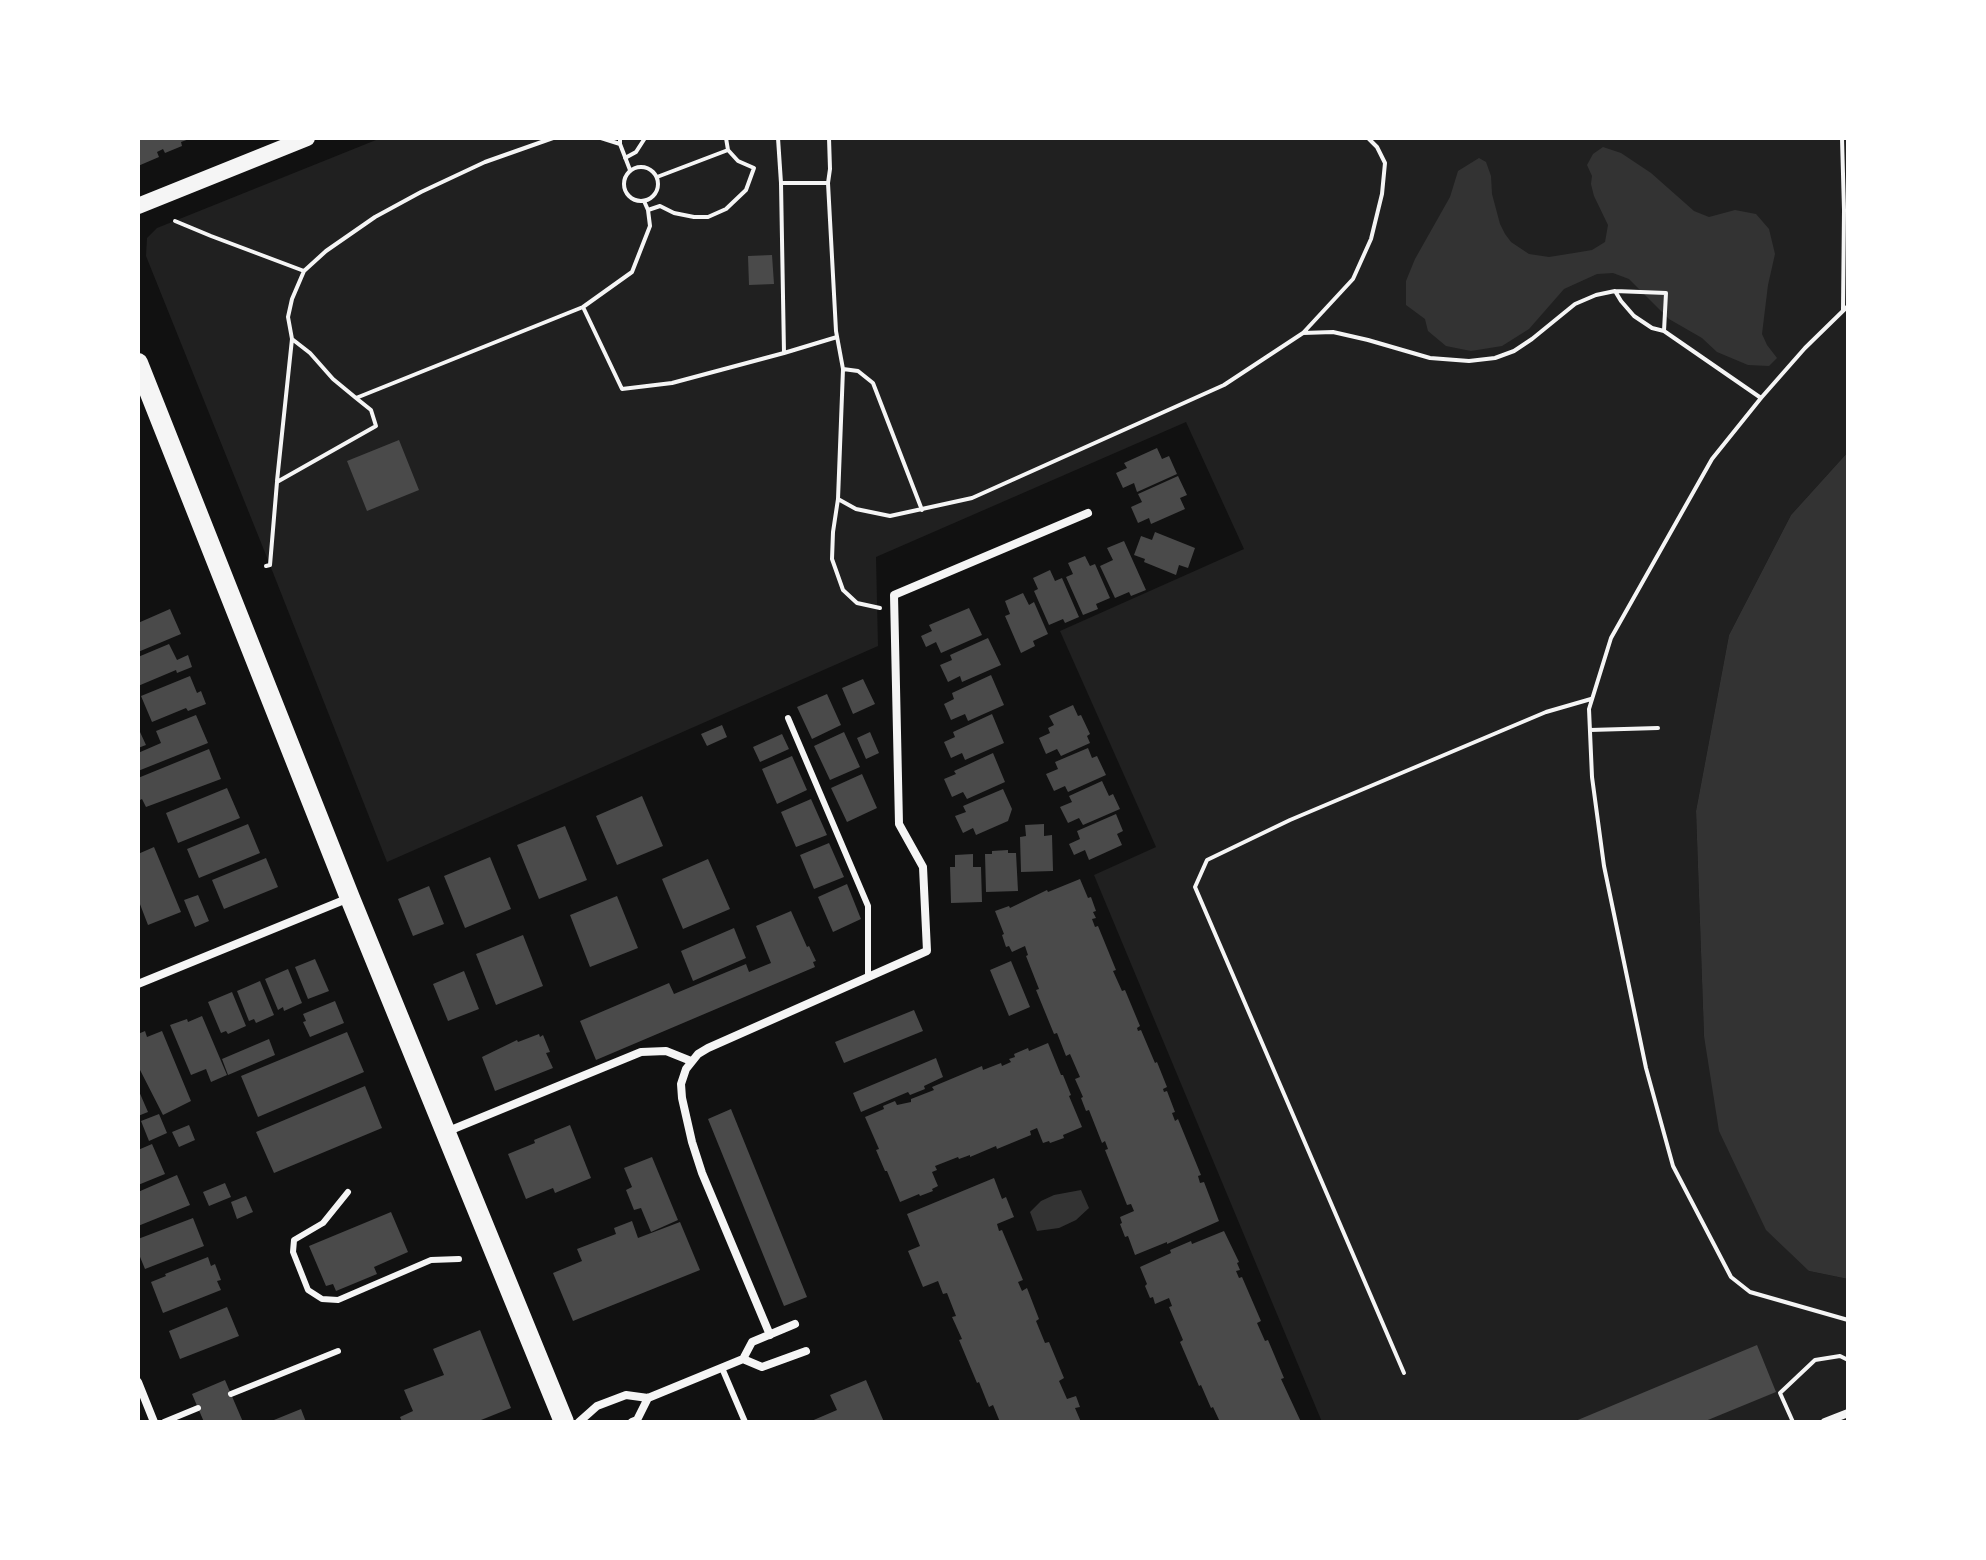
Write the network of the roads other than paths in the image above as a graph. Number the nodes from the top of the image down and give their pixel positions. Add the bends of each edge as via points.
1 (307, 138) edge
2 (138, 206) edge
3 (138, 363) edge
4 (1088, 513) dead end
5 (788, 718) dead end
6 (350, 898) junction
7 (868, 977) junction
8 (138, 984) edge
9 (691, 1061) junction
10 (445, 1132) junction
11 (348, 1192) dead end
12 (459, 1259) dead end
13 (795, 1324) dead end
14 (770, 1335) junction
15 (338, 1351) dead end
16 (806, 1351) dead end
17 (743, 1359) junction
18 (722, 1368) junction
19 (138, 1382) edge
20 (231, 1394) dead end
21 (648, 1398) junction
22 (198, 1408) dead end
23 (1843, 1417) edge
24 (154, 1422) edge
25 (164, 1422) edge
26 (564, 1422) edge
27 (579, 1422) edge
28 (632, 1422) edge
29 (745, 1422) edge
30 (1825, 1422) edge

1 - 2 main road
3 - 6 main road
4 - 7 street via 894,595 899,824 923,867 927,951
5 - 7 lane via 868,906
6 - 8 street
6 - 10 main road
7 - 9 street via 708,1048
9 - 10 street via 666,1051 641,1052
9 - 14 street via 681,1084 692,1142
10 - 26 main road
11 - 12 lane via 323,1223 294,1240 293,1252 308,1290 322,1299 338,1300 431,1260
13 - 14 street
14 - 17 street via 752,1342
15 - 20 lane
16 - 17 street via 762,1367
17 - 18 street
18 - 21 street
18 - 29 lane
19 - 24 street
21 - 27 street via 626,1395 597,1406
21 - 28 street
22 - 25 lane
23 - 30 street

